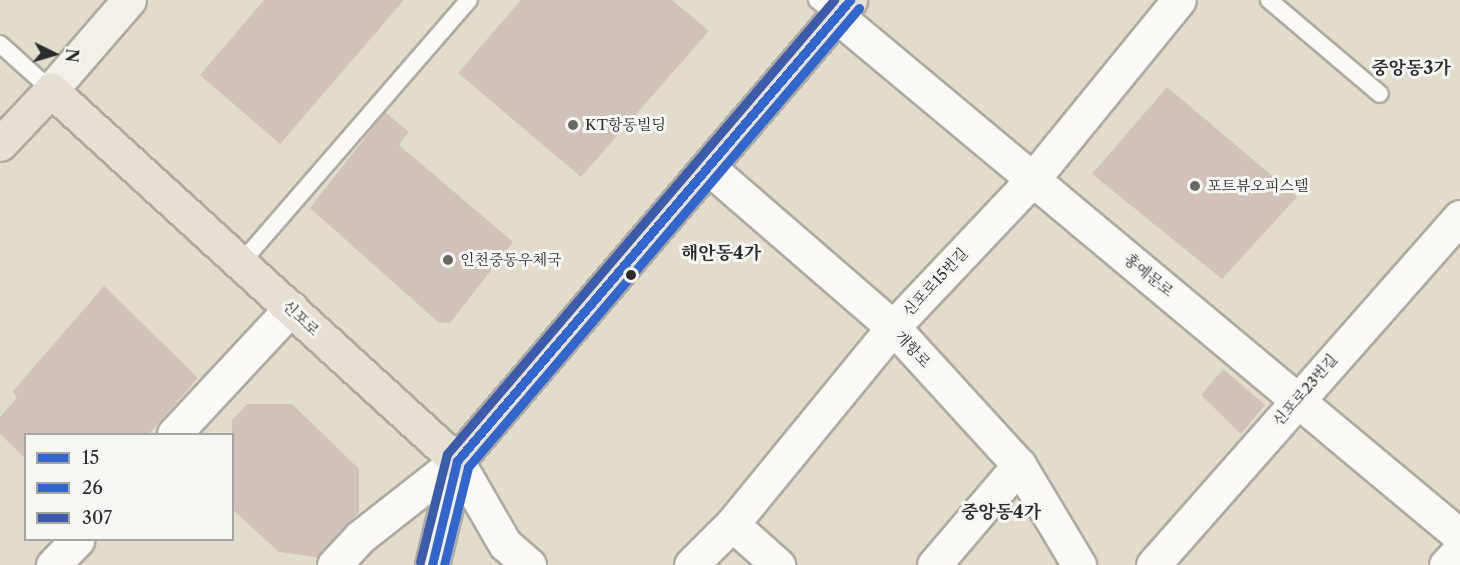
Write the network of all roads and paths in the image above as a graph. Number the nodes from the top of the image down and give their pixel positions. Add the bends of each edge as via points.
1 (129, 0) edge
2 (469, 0) edge
3 (1179, 0) edge
4 (1269, 0) edge
5 (835, 5) edge
6 (0, 44) edge
7 (51, 90) junction
8 (1380, 94) dead end
9 (0, 144) edge
10 (708, 167) junction
11 (1032, 180) junction
12 (1460, 217) edge
13 (241, 263) junction
14 (291, 308) junction
15 (892, 327) junction
16 (1298, 398) junction
17 (176, 433) edge
18 (457, 461) junction
19 (1018, 465) junction
20 (732, 524) junction
21 (1460, 536) edge
22 (76, 541) edge
23 (1460, 550) edge
24 (53, 565) edge
25 (334, 565) edge
26 (432, 565) edge
27 (529, 565) edge
28 (691, 565) edge
29 (778, 565) edge
30 (934, 565) edge
31 (1079, 565) edge
32 (1153, 565) edge
33 (1446, 565) edge

1 - 7 main road
2 - 13 lane
3 - 11 street, 신포로15번길
4 - 8 lane
5 - 10 main road
5 - 11 street, 홍예문로
6 - 7 lane
7 - 9 main road
7 - 13 main road, 신포로
10 - 15 street, 개항로
10 - 18 main road
11 - 15 street, 신포로15번길
11 - 16 street, 홍예문로
12 - 16 street, 신포로23번길
13 - 14 main road, 신포로
14 - 17 street
14 - 18 main road, 신포로
15 - 19 street, 개항로
15 - 20 street, 신포로15번길
16 - 21 street, 홍예문로
16 - 32 street, 신포로23번길
18 - 25 street via 360,537
18 - 26 main road
18 - 27 street, 신포로 via 505,544
19 - 30 street
19 - 31 street, 개항로
20 - 28 street, 신포로15번길
20 - 29 street
22 - 24 street
23 - 33 street

